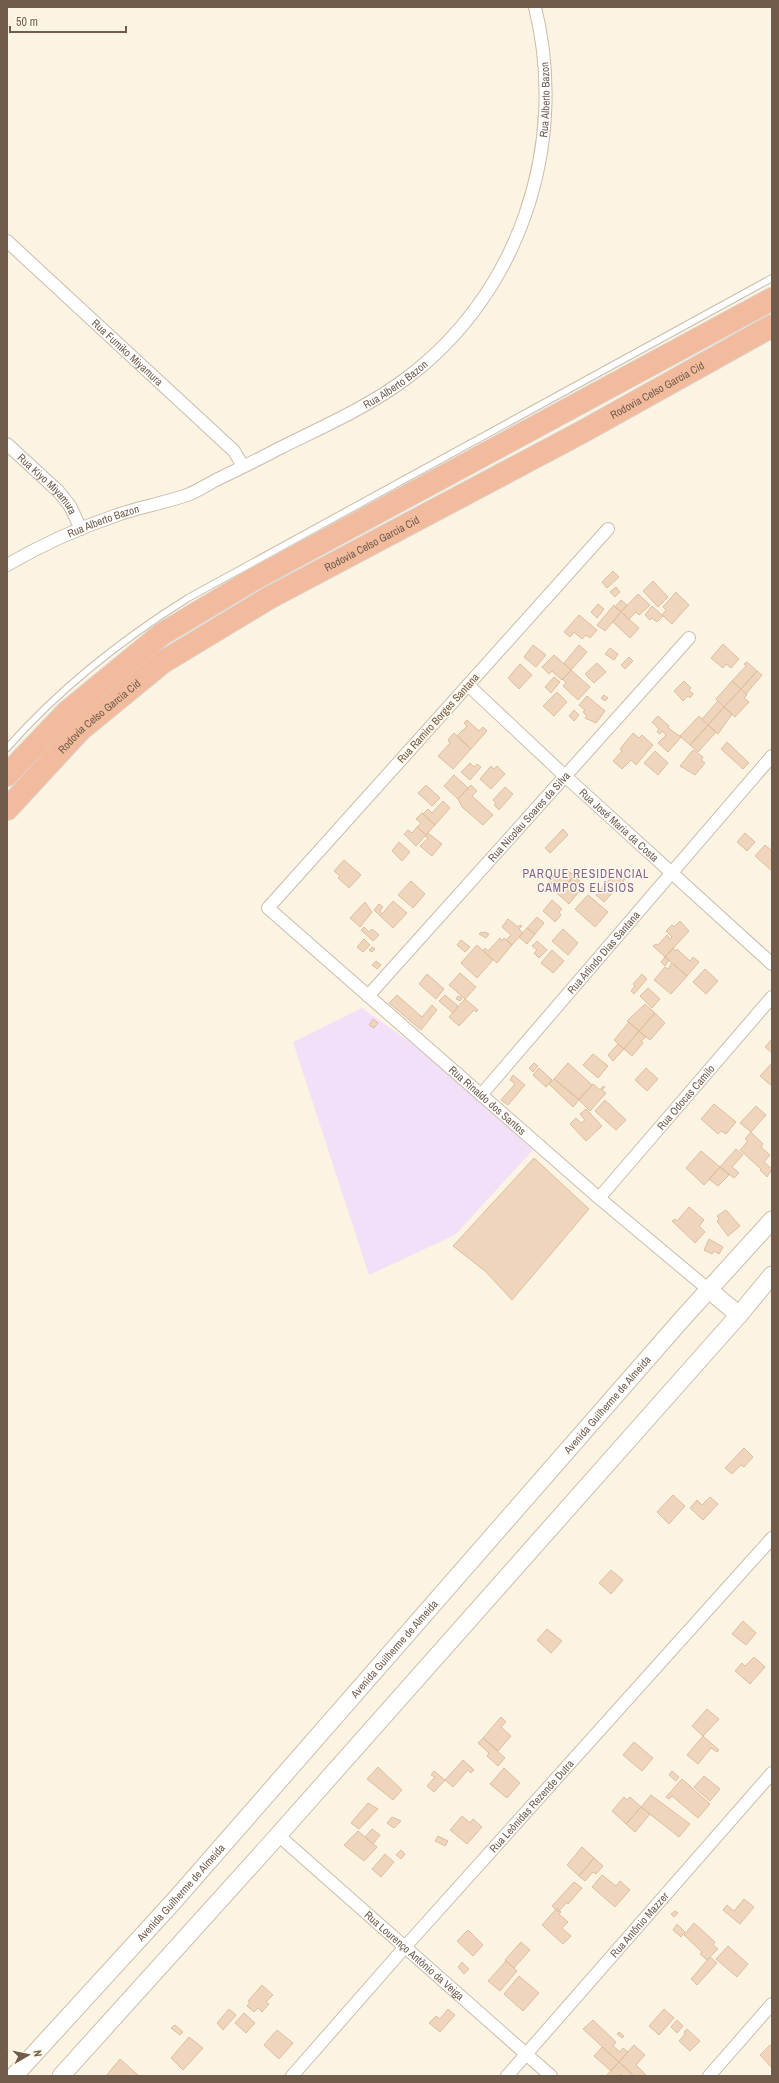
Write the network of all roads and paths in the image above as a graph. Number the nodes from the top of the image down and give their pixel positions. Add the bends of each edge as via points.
1 (535, 7) edge
2 (7, 241) edge
3 (772, 278) edge
4 (772, 299) edge
5 (772, 326) edge
6 (7, 444) edge
7 (243, 466) junction
8 (81, 529) junction
9 (608, 529) dead end
10 (7, 565) edge
11 (689, 638) dead end
12 (468, 685) junction
13 (7, 748) edge
14 (772, 756) edge
15 (7, 775) edge
16 (565, 776) junction
17 (7, 809) edge
18 (671, 872) junction
19 (268, 908) joint
20 (772, 964) edge
21 (368, 996) junction
22 (772, 997) edge
23 (481, 1095) junction
24 (599, 1198) junction
25 (772, 1220) edge
26 (772, 1275) edge
27 (709, 1290) junction
28 (739, 1315) junction
29 (772, 1538) edge
30 (772, 1773) edge
31 (278, 1835) junction
32 (404, 1947) junction
33 (772, 2004) edge
34 (527, 2055) junction
35 (14, 2076) edge
36 (61, 2076) edge
37 (292, 2076) edge
38 (507, 2076) edge
39 (551, 2076) edge
40 (709, 2076) edge

1 - 7 street, Rua Alberto Bazon via 546,75 546,105 540,164 521,228 484,297 428,361 383,395
2 - 7 street, Rua Fumiko Miyamura via 234,450
3 - 13 lane via 188,598 139,630 80,675
4 - 15 highway, Rodovia Celso Garcia Cid via 254,579 162,634 67,712
5 - 17 highway, Rodovia Celso Garcia Cid via 582,432 270,598 164,662 80,730
6 - 8 street, Rua Kiyo Miyamura via 59,492 70,506
7 - 8 street, Rua Alberto Bazon via 188,495 130,511
8 - 10 street, Rua Alberto Bazon
9 - 12 street, Rua Ramiro Borges Santana
11 - 16 street, Rua Nicolau Soares da Silva
12 - 16 street, Rua José Maria da Costa
12 - 19 street, Rua Ramiro Borges Santana
14 - 18 street, Rua Arlindo Dias Santana
16 - 18 street, Rua José Maria da Costa
16 - 21 street, Rua Nicolau Soares da Silva
18 - 20 street, Rua José Maria da Costa
18 - 23 street, Rua Arlindo Dias Santana
19 - 21 street, Rua Rinaldo dos Santos
21 - 23 street, Rua Rinaldo dos Santos
22 - 24 street, Rua Odocas Camilo
23 - 24 street, Rua Rinaldo dos Santos
24 - 27 street, Rua Rinaldo dos Santos
25 - 27 street, Avenida Guilherme de Almeida
26 - 28 street
27 - 28 street
27 - 35 street, Avenida Guilherme de Almeida via 174,1901
28 - 31 street
29 - 32 street, Rua Leônidas Rezende Dutra
30 - 34 street, Rua Antônio Mazzer
31 - 32 street, Rua Lourenço Antônio da Veiga
31 - 36 street
32 - 34 street, Rua Lourenço Antônio da Veiga
32 - 37 street, Rua Leônidas Rezende Dutra
33 - 40 street
34 - 38 street, Rua Antônio Mazzer
34 - 39 street, Rua Lourenço Antônio da Veiga

